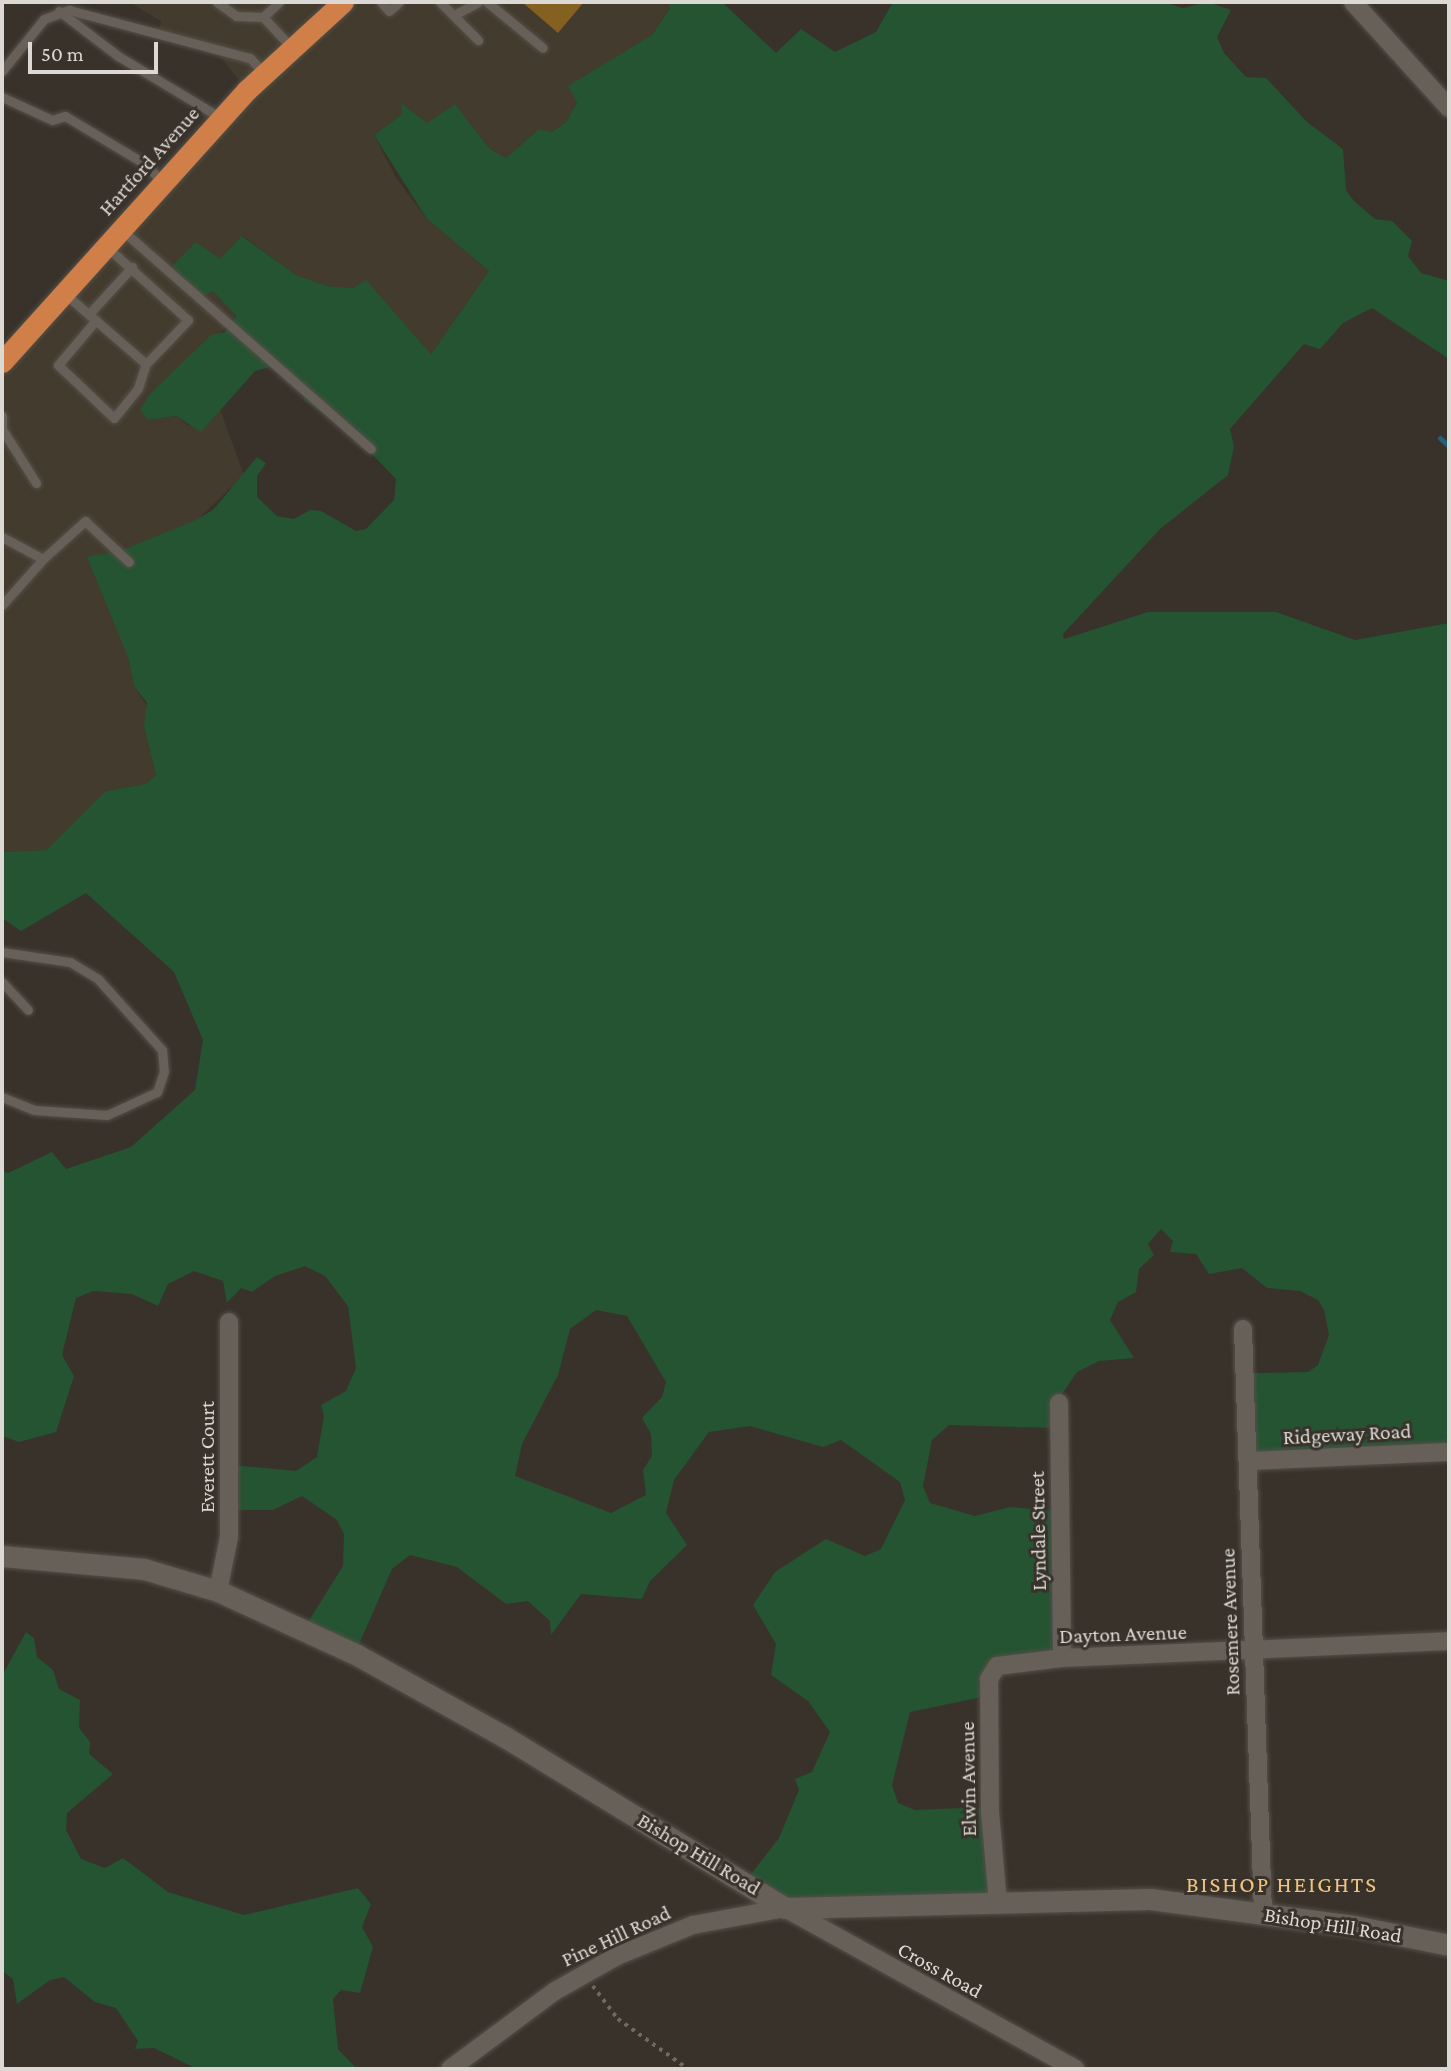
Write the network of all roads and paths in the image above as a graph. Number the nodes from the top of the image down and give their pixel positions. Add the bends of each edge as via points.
1 (217, 2) edge
2 (343, 2) edge
3 (381, 2) edge
4 (399, 2) edge
5 (440, 2) edge
6 (478, 2) edge
7 (487, 2) edge
8 (1353, 2) edge
9 (276, 3) edge
10 (59, 11) junction
11 (453, 15) junction
12 (263, 17) junction
13 (478, 40) dead end
14 (292, 48) junction
15 (543, 48) dead end
16 (2, 71) edge
17 (265, 74) junction
18 (2, 97) edge
19 (1449, 108) edge
20 (221, 118) junction
21 (162, 182) junction
22 (121, 230) junction
23 (106, 246) junction
24 (132, 267) junction
25 (64, 293) junction
26 (92, 317) junction
27 (11, 344) edge
28 (2, 362) edge
29 (146, 364) junction
30 (2, 416) edge
31 (2, 429) edge
32 (371, 449) dead end
33 (36, 483) dead end
34 (2, 537) edge
35 (43, 559) junction
36 (129, 562) dead end
37 (2, 606) edge
38 (2, 952) edge
39 (2, 982) edge
40 (28, 1010) dead end
41 (2, 1097) edge
42 (229, 1322) dead end
43 (1243, 1329) dead end
44 (1059, 1403) dead end
45 (1449, 1452) edge
46 (1248, 1461) junction
47 (2, 1556) edge
48 (218, 1591) junction
49 (1449, 1641) edge
50 (1254, 1652) junction
51 (1062, 1658) junction
52 (1008, 1665) joint
53 (998, 1903) junction
54 (786, 1908) junction
55 (1263, 1914) junction
56 (1449, 1945) edge
57 (585, 1975) junction
58 (462, 2066) edge
59 (688, 2069) edge
60 (1075, 2069) edge

1 - 12 lane via 236,16
2 - 14 highway, Hartford Avenue
3 - 4 lane via 389,11
5 - 11 lane
6 - 11 lane
7 - 15 lane
8 - 19 street
9 - 12 lane
10 - 16 lane via 44,19
10 - 17 lane via 205,44 250,58
10 - 20 lane via 118,56
11 - 13 lane
12 - 14 lane
14 - 17 highway, Hartford Avenue
17 - 20 highway, Hartford Avenue
18 - 21 lane via 52,120 65,116 146,165
20 - 21 highway, Hartford Avenue
21 - 22 highway, Hartford Avenue
22 - 23 highway, Hartford Avenue
22 - 32 lane
23 - 24 lane
23 - 25 highway, Hartford Avenue
24 - 26 lane
24 - 29 lane via 188,320
25 - 26 lane
25 - 27 highway, Hartford Avenue
26 - 29 lane
26 - 29 lane via 58,365 114,418 138,388
27 - 28 highway, Hartford Avenue
30 - 31 lane
31 - 33 lane
34 - 35 lane
35 - 36 lane via 85,521
35 - 37 lane
38 - 41 lane via 70,962 98,979 162,1050 164,1071 157,1092 107,1115 34,1110
39 - 40 lane
42 - 48 street, Everett Court via 229,1537
43 - 46 street, Rosemere Avenue
44 - 51 street, Lyndale Street
45 - 46 street, Ridgeway Road
46 - 50 street, Rosemere Avenue
47 - 48 street, Bishop Hill Road via 144,1569
48 - 54 street, Bishop Hill Road via 357,1655 505,1737
49 - 50 street, Dayton Avenue
50 - 51 street, Dayton Avenue
50 - 55 street, Rosemere Avenue
51 - 52 street, Dayton Avenue
52 - 53 street, Elwin Avenue via 996,1666 989,1679 990,1812
53 - 54 street, Bishop Hill Road
53 - 55 street, Bishop Hill Road via 1150,1899
54 - 57 street, Pine Hill Road via 693,1925
54 - 60 street, Cross Road
55 - 56 street, Bishop Hill Road
57 - 58 street, Pine Hill Road
57 - 59 path via 618,2019

